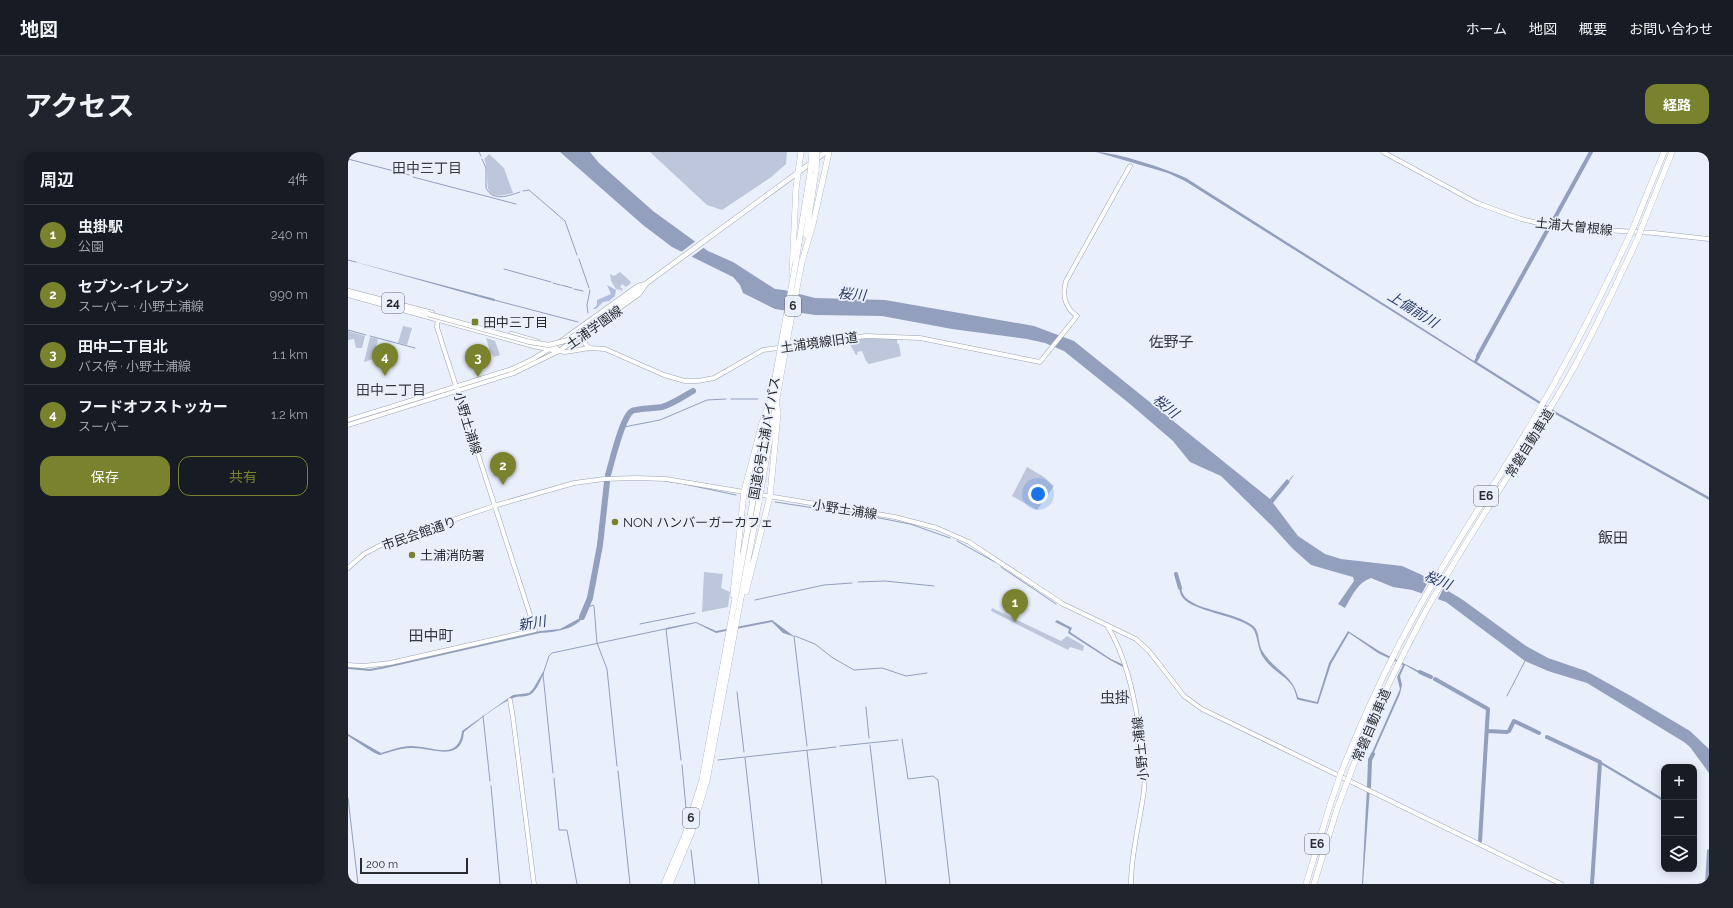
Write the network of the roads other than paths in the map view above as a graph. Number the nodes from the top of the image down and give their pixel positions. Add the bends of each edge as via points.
1 (801, 152) edge
2 (812, 152) edge
3 (817, 152) edge
4 (828, 152) edge
5 (1383, 152) edge
6 (1664, 152) edge
7 (1672, 152) edge
8 (1130, 166) dead end
9 (797, 173) junction
10 (1709, 239) edge
11 (798, 260) junction
12 (648, 283) junction
13 (348, 293) edge
14 (438, 317) junction
15 (586, 333) junction
16 (554, 346) junction
17 (590, 348) junction
18 (549, 349) junction
19 (559, 351) junction
20 (783, 351) junction
21 (457, 386) junction
22 (458, 392) junction
23 (773, 402) junction
24 (348, 420) edge
25 (348, 425) edge
26 (744, 492) junction
27 (770, 496) junction
28 (756, 500) junction
29 (494, 506) junction
30 (348, 568) edge
31 (746, 585) junction
32 (736, 586) junction
33 (735, 616) junction
34 (1107, 625) junction
35 (348, 665) edge
36 (510, 700) dead end
37 (711, 749) junction
38 (534, 884) edge
39 (664, 884) edge
40 (670, 884) edge
41 (1131, 884) edge
42 (1306, 884) edge
43 (1314, 884) edge
44 (1562, 884) edge

1 - 9 highway
2 - 11 highway, 国道6号土浦バイパス / 6, bridge
3 - 11 highway, 国道6号土浦バイパス / 6, bridge via 816,170
4 - 9 main road, 土浦学園線 / 24
4 - 11 highway via 813,224
5 - 10 street, 土浦大曽根線 via 1477,203 1521,219 1555,227
6 - 42 highway, 常磐自動車道 / E6, bridge via 1634,226 1586,328 1530,426 1420,605 1383,675 1341,773
7 - 43 highway, 常磐自動車道 / E6, bridge via 1638,238 1569,377 1450,570 1391,679 1349,777
8 - 17 street, 土浦境線旧道 via 1066,281 1066,302 1077,316 1040,362 920,338 866,336 767,349 714,378 685,381 664,375 606,350
9 - 11 highway
9 - 12 main road, 土浦学園線 / 24
11 - 20 highway, 国道6号土浦バイパス / 6, bridge
11 - 20 highway, 国道6号土浦バイパス / 6, bridge via 793,278
12 - 13 main road, 24, bridge via 568,340 542,345
12 - 15 main road, 土浦学園線 / 24 via 639,294
12 - 16 main road, 土浦学園線 / 24 via 626,294
13 - 14 main road, 土浦学園線 / 24
14 - 16 main road, 土浦学園線 / 24
14 - 18 main road, 土浦学園線 / 24
14 - 21 street, 小野土浦線 via 437,327
15 - 17 street via 584,342
15 - 19 main road, 土浦学園線 / 24
16 - 18 street
16 - 19 street
17 - 19 street, 土浦境線旧道 via 570,352
18 - 19 main road, 土浦学園線 / 24
18 - 21 street via 512,369
19 - 22 street via 514,373
20 - 23 highway, 国道6号土浦バイパス / 6
21 - 22 street, 小野土浦線
21 - 24 street
22 - 25 street
22 - 29 street, 小野土浦線
23 - 26 highway via 762,423
23 - 27 highway via 778,413
23 - 28 highway, 国道6号土浦バイパス / 6, bridge
26 - 27 street, 小野土浦線
26 - 29 street, 小野土浦線 via 666,480 615,478 574,483
26 - 32 highway
27 - 31 highway
27 - 34 street, 小野土浦線 via 895,517 942,530 981,549 1063,604
28 - 31 highway, 国道6号土浦バイパス / 6
28 - 32 highway, 国道6号土浦バイパス / 6
29 - 30 street, 市民会館通り via 385,543 364,554
29 - 35 street via 535,630 390,663
31 - 33 highway, 6 via 747,591
32 - 33 highway, 6
33 - 37 highway, 6
34 - 41 street, 小野土浦線 via 1130,678 1145,773 1132,856
34 - 44 street via 1143,644 1184,696 1202,709
36 - 38 street
37 - 39 highway, 6 via 690,822
37 - 40 highway, 6 via 707,780 691,834

